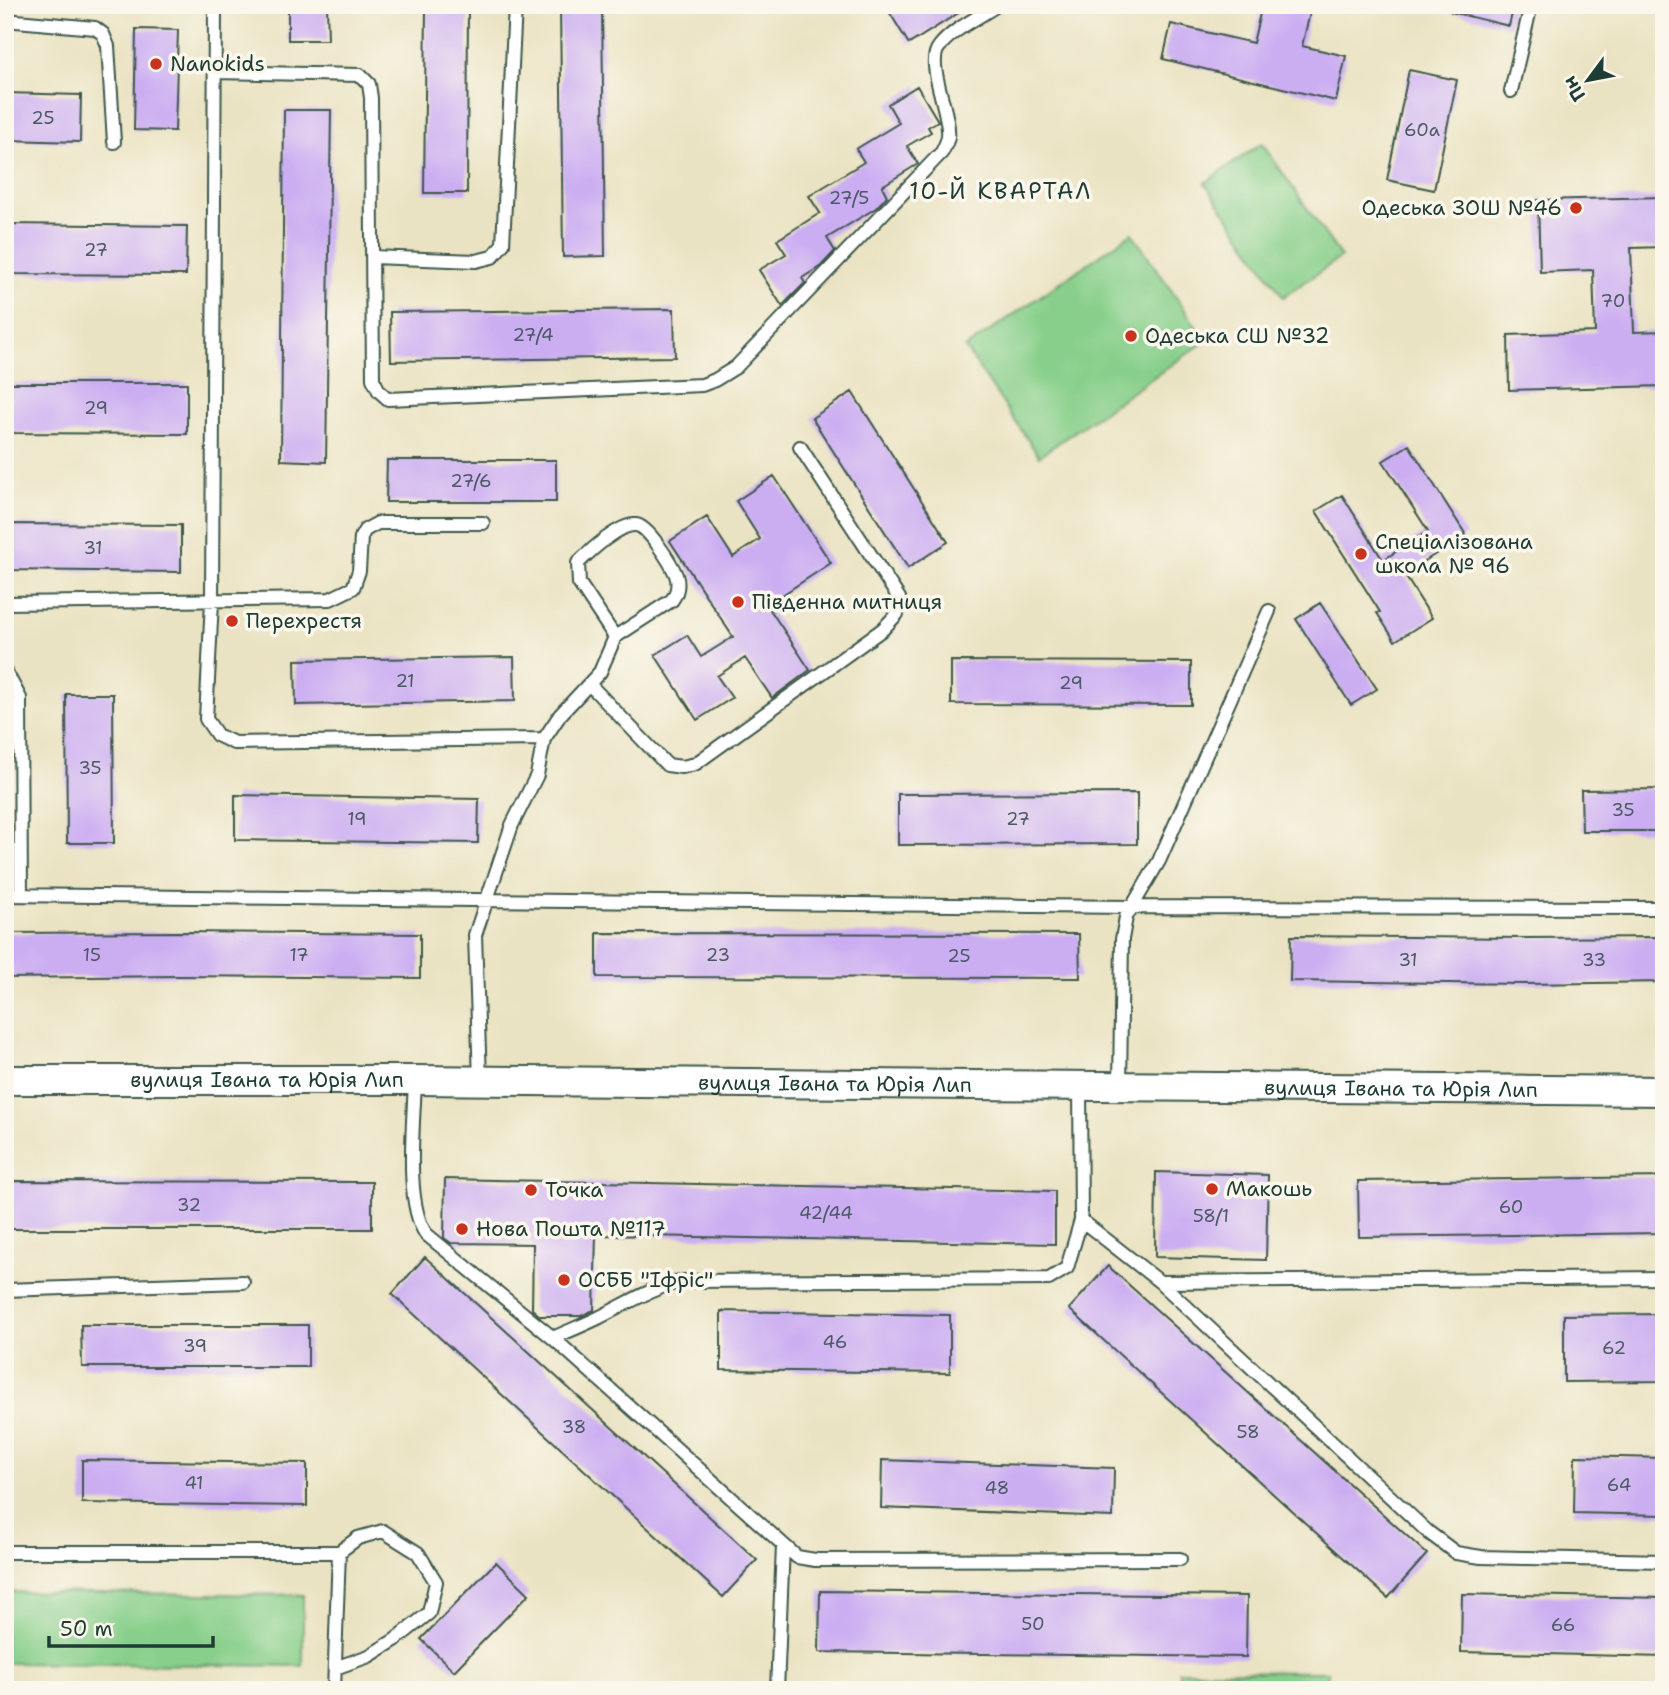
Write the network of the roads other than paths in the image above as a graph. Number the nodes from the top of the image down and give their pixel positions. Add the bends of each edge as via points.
1 (215, 5) edge
2 (997, 5) edge
3 (1531, 5) edge
4 (515, 6) edge
5 (5, 20) edge
6 (214, 72) junction
7 (1511, 92) dead end
8 (114, 142) dead end
9 (372, 257) junction
10 (800, 447) dead end
11 (483, 523) dead end
12 (212, 601) junction
13 (5, 603) edge
14 (1269, 611) dead end
15 (615, 637) junction
16 (5, 670) edge
17 (589, 684) junction
18 (544, 739) junction
19 (5, 895) edge
20 (21, 895) junction
21 (486, 902) junction
22 (1132, 907) junction
23 (1664, 908) edge
24 (5, 1080) edge
25 (415, 1080) junction
26 (480, 1080) junction
27 (1080, 1086) junction
28 (1119, 1086) junction
29 (1664, 1091) edge
30 (1081, 1220) junction
31 (1664, 1278) edge
32 (243, 1282) dead end
33 (1160, 1282) junction
34 (5, 1290) edge
35 (553, 1338) junction
36 (783, 1545) junction
37 (5, 1552) edge
38 (339, 1552) junction
39 (1180, 1559) dead end
40 (1664, 1561) edge
41 (335, 1668) junction
42 (334, 1690) edge
43 (777, 1690) edge

1 - 6 lane
2 - 9 lane via 937,49 934,63 947,117 948,139 942,152 736,367 715,380 702,385 388,399 373,379
3 - 7 lane
4 - 9 lane via 503,244 492,257 476,261
5 - 8 lane via 95,28 103,34 108,46
6 - 9 lane via 360,75 369,84
6 - 12 lane
10 - 17 lane via 898,598 897,614 883,629 695,764 682,767 667,765
11 - 12 lane via 378,523 361,537 353,588 330,600
12 - 13 lane
12 - 18 lane via 206,719 216,735 234,743
14 - 22 lane via 1159,861
15 - 15 lane via 579,583 578,563 593,547 627,526 637,525 647,529 676,576 677,592 672,600
15 - 17 lane
16 - 20 lane via 20,698
17 - 18 lane
18 - 21 lane via 537,775 512,825
19 - 20 lane
20 - 21 lane
21 - 22 lane
21 - 26 lane via 475,935
22 - 23 lane
22 - 28 lane via 1122,939
24 - 25 street, вулиця Івана та Юрія Лип
25 - 26 street, вулиця Івана та Юрія Лип
25 - 35 lane via 412,1199 418,1223
26 - 27 street, вулиця Івана та Юрія Лип
27 - 28 street, вулиця Івана та Юрія Лип
27 - 30 lane
28 - 29 street, вулиця Івана та Юрія Лип
30 - 33 lane
30 - 35 lane via 1067,1268 1049,1279 684,1281 664,1284
31 - 33 lane
32 - 34 lane
33 - 40 lane via 1456,1553
35 - 36 lane
36 - 39 lane via 797,1557 815,1560
36 - 43 lane
37 - 38 lane
38 - 41 lane
38 - 41 lane via 358,1538 383,1531 418,1553 436,1582 429,1613 369,1657
41 - 42 lane

